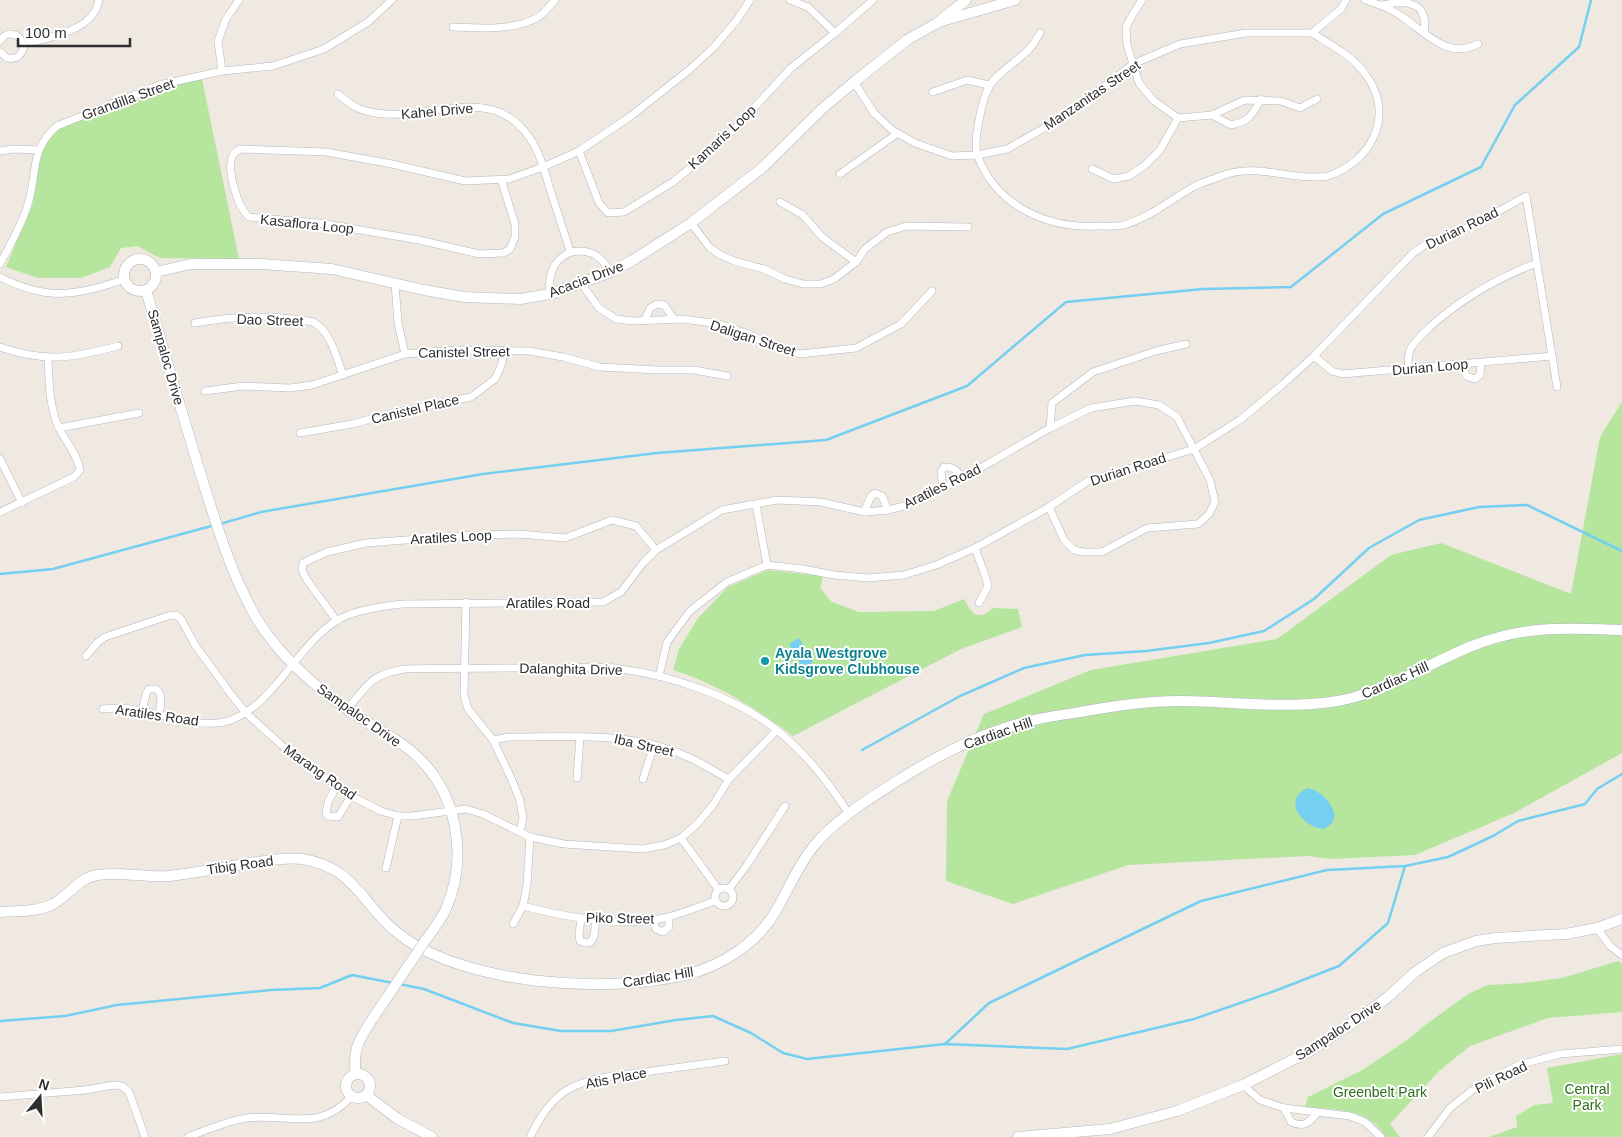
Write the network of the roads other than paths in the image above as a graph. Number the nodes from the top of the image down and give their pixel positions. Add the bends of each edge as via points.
1 (99, 0) edge
2 (239, 0) edge
3 (392, 0) edge
4 (555, 0) edge
5 (750, 0) edge
6 (790, 0) edge
7 (873, 0) edge
8 (966, 0) edge
9 (1015, 0) edge
10 (1142, 0) edge
11 (1346, 0) edge
12 (1365, 0) edge
13 (1382, 5) junction
14 (937, 23) junction
15 (453, 27) dead end
16 (1040, 32) dead end
17 (835, 33) junction
18 (1312, 33) junction
19 (1424, 33) junction
20 (0, 41) edge
21 (24, 44) junction
22 (1478, 44) dead end
23 (0, 52) edge
24 (1132, 64) junction
25 (222, 71) junction
26 (854, 82) junction
27 (989, 85) junction
28 (933, 92) dead end
29 (338, 94) dead end
30 (1261, 99) junction
31 (1317, 99) dead end
32 (1212, 115) junction
33 (1178, 118) junction
34 (898, 133) junction
35 (38, 150) junction
36 (0, 151) edge
37 (579, 151) junction
38 (977, 155) junction
39 (543, 167) junction
40 (1092, 169) dead end
41 (840, 174) dead end
42 (501, 179) junction
43 (780, 202) dead end
44 (691, 223) junction
45 (968, 227) dead end
46 (570, 251) junction
47 (856, 262) junction
48 (1537, 263) junction
49 (0, 264) edge
50 (156, 272) junction
51 (611, 272) junction
52 (0, 277) edge
53 (125, 279) junction
54 (395, 283) junction
55 (581, 283) junction
56 (146, 290) junction
57 (932, 291) dead end
58 (550, 294) junction
59 (674, 319) junction
60 (646, 320) junction
61 (195, 323) dead end
62 (1186, 344) dead end
63 (118, 346) dead end
64 (0, 348) edge
65 (505, 350) junction
66 (405, 354) junction
67 (1314, 356) junction
68 (1552, 356) junction
69 (48, 358) junction
70 (1480, 363) junction
71 (1464, 365) junction
72 (1408, 369) junction
73 (343, 375) junction
74 (727, 376) dead end
75 (1557, 388) dead end
76 (204, 391) dead end
77 (139, 413) dead end
78 (59, 428) junction
79 (1050, 428) junction
80 (300, 433) dead end
81 (1194, 449) junction
82 (0, 459) edge
83 (963, 478) junction
84 (943, 488) junction
85 (22, 503) junction
86 (756, 505) junction
87 (1049, 507) junction
88 (888, 510) junction
89 (0, 512) edge
90 (864, 512) junction
91 (975, 548) junction
92 (656, 550) junction
93 (767, 565) junction
94 (466, 602) junction
95 (979, 603) dead end
96 (337, 620) junction
97 (1622, 630) edge
98 (86, 656) dead end
99 (292, 665) junction
100 (464, 668) junction
101 (659, 676) junction
102 (103, 709) dead end
103 (347, 710) junction
104 (142, 711) junction
105 (246, 713) junction
106 (159, 715) junction
107 (777, 730) junction
108 (580, 737) junction
109 (493, 740) junction
110 (654, 745) junction
111 (577, 778) dead end
112 (643, 779) dead end
113 (729, 779) junction
114 (337, 785) junction
115 (351, 796) junction
116 (785, 806) dead end
117 (452, 810) junction
118 (849, 814) junction
119 (398, 816) junction
120 (520, 832) junction
121 (530, 837) junction
122 (681, 838) junction
123 (386, 868) dead end
124 (718, 889) junction
125 (729, 889) junction
126 (715, 901) junction
127 (523, 906) junction
128 (0, 912) edge
129 (669, 917) junction
130 (581, 918) junction
131 (596, 919) junction
132 (1622, 919) edge
133 (653, 920) junction
134 (513, 924) dead end
135 (1597, 928) junction
136 (1622, 955) edge
137 (455, 963) joint
138 (1622, 1049) edge
139 (725, 1061) dead end
140 (356, 1074) junction
141 (1243, 1084) junction
142 (366, 1095) junction
143 (352, 1096) junction
144 (0, 1097) edge
145 (1284, 1108) junction
146 (1317, 1113) junction
147 (1112, 1133) edge
148 (145, 1137) edge
149 (188, 1137) edge
150 (432, 1137) edge
151 (530, 1137) edge
152 (1018, 1137) edge
153 (1381, 1137) edge
154 (1428, 1137) edge

1 - 21 street via 94,13 77,27
2 - 25 street via 226,19 218,40
3 - 25 street, Grandilla Street via 368,22 324,49 273,66
4 - 15 street via 539,17 514,26
5 - 37 street via 719,41 689,70 631,116
6 - 17 street via 808,7
7 - 17 street
8 - 14 street, Acacia Drive
9 - 14 street, Acacia Drive
10 - 24 street via 1126,27
11 - 18 street via 1341,9
12 - 13 street
13 - 19 street
13 - 19 street via 1399,0 1415,3 1425,18
14 - 26 street, Acacia Drive via 907,40
16 - 27 street via 1030,49
17 - 37 street, Kamaris Loop via 791,68 713,149 673,182 624,212 608,213 599,203
18 - 24 street, Manzanitas Street via 1246,33 1180,44
18 - 38 street via 1342,52 1365,74 1378,96 1379,120 1372,144 1353,164 1327,177 1260,171 1230,173 1197,185 1144,219 1121,226 1084,227 1053,222 1026,212 1002,194
19 - 22 street via 1443,46 1462,48
20 - 21 street via 13,34
21 - 23 street via 22,54 16,58 7,58
24 - 33 street via 1139,83 1153,100
24 - 38 street, Manzanitas Street via 1067,115 1007,149
25 - 35 street, Grandilla Street via 159,85 57,126
26 - 34 street, Manzanitas Street via 874,114
26 - 44 street, Acacia Drive via 762,168
27 - 28 street via 967,80
27 - 38 street via 977,131
29 - 39 street, Kahel Drive via 353,106 385,114 470,106 500,112 526,132
30 - 31 street via 1281,101 1300,108
30 - 32 street via 1245,100
30 - 32 street via 1244,122 1231,125
32 - 33 street
33 - 40 street via 1160,150 1129,176 1114,179
34 - 38 street, Manzanitas Street via 915,143 952,156
34 - 41 street
35 - 36 street
35 - 49 street, Grandilla Street via 29,203
37 - 39 street
39 - 42 street, Kasaflora Loop
39 - 46 street, Kahel Drive
42 - 42 street, Kasaflora Loop via 464,181 326,152 289,150 240,149 232,156 230,167 237,198 249,217 319,223 479,254 502,253 510,249 515,237 515,224
43 - 47 street via 803,215 822,236
44 - 47 street via 710,248 720,254 803,284 821,284 834,279
44 - 51 street, Acacia Drive
45 - 47 street via 906,226 887,232 865,249
46 - 51 street via 592,253
46 - 58 street via 555,265 550,278
48 - 67 street, Durian Road via 1526,196 1460,231 1432,240 1413,253
48 - 68 street
48 - 72 street via 1498,280 1448,310 1410,350
50 - 53 street via 145,260 134,260 127,266
50 - 54 street, Acacia Drive via 191,264 261,264 332,269
50 - 56 street via 155,282
51 - 55 street, Acacia Drive
52 - 53 street via 37,292 60,294 84,292
53 - 56 street via 134,289
54 - 58 street, Acacia Drive via 464,297 520,300
54 - 66 street via 398,323
55 - 58 street, Acacia Drive
55 - 60 street, Daligan Street via 599,308 616,319
56 - 99 street, Sampaloc Drive via 190,439 239,586 266,634
57 - 59 street, Daligan Street via 901,324 856,348 830,352 800,354 719,324
59 - 60 street, Daligan Street
59 - 60 street via 664,305 657,304 650,308
61 - 73 street, Dao Street via 220,318 260,317 313,322 326,332
62 - 79 street via 1093,372 1052,403
63 - 69 street via 82,356
64 - 69 street
65 - 66 street, Canistel Street
65 - 74 street, Canistel Street via 563,356 619,369 694,370
65 - 80 street, Canistel Place via 495,379 471,397
66 - 73 street, Canistel Street
67 - 72 street, Durian Loop via 1342,374
67 - 81 street, Durian Road via 1240,420
68 - 70 street, Durian Loop
68 - 75 street
69 - 78 street via 52,407
70 - 71 street, Durian Loop
70 - 71 street via 1480,375 1475,379 1466,376
71 - 72 street, Durian Loop
73 - 76 street, Canistel Street via 297,387 242,386
77 - 78 street
78 - 85 street via 79,462 80,470 74,477
79 - 81 street, Aratiles Road via 1092,408 1135,401 1160,405 1177,417
79 - 83 street, Aratiles Road
81 - 87 street, Durian Road via 1088,481
81 - 87 street, Aratiles Road via 1210,480 1215,502 1209,514 1198,524 1147,528 1102,552 1082,552 1074,550 1064,540
82 - 85 street
83 - 84 street, Aratiles Road
83 - 84 street via 956,469 944,467 941,472
84 - 88 street, Aratiles Road via 908,505
85 - 89 street
86 - 90 street, Aratiles Road via 777,500 821,502
86 - 92 street, Aratiles Road via 722,510
86 - 93 street
87 - 91 street, Durian Road
88 - 90 street, Aratiles Road
88 - 90 street via 882,496 875,493
91 - 93 street, Durian Road via 904,575 868,578
91 - 95 street via 988,586
92 - 94 street, Aratiles Road via 620,592 603,602
92 - 96 street, Aratiles Loop via 636,526 612,520 565,538 473,535 366,543 341,548 308,560 303,563 302,570
93 - 101 street, Durian Road via 727,582 690,611 667,642
94 - 96 street, Aratiles Road via 382,606
94 - 100 street
96 - 99 street, Aratiles Road
97 - 118 street, Cardiac Hill via 1569,627 1494,638 1358,697 1331,702 1280,706 1175,701 1136,703 1031,720 941,755
98 - 105 street, Marang Road via 105,637 176,615
99 - 103 street, Sampaloc Drive
99 - 105 street, Aratiles Road
100 - 101 street, Dalanghita Drive via 619,668
100 - 103 street, Dalanghita Drive via 386,672 372,679
100 - 109 street via 464,695 468,709
101 - 107 street, Dalanghita Drive via 720,697
102 - 104 street, Aratiles Road
103 - 117 street, Sampaloc Drive via 411,751 438,782
104 - 106 street, Aratiles Road
104 - 106 street via 149,689 156,689 161,696
105 - 106 street, Aratiles Road via 230,721 216,723
105 - 114 street, Marang Road via 287,750
107 - 113 street, Marang Road
107 - 118 street, Dalanghita Drive via 819,773
108 - 109 street, Iba Street
108 - 110 street, Iba Street via 614,737
108 - 111 street
109 - 120 street via 520,801 523,818
110 - 112 street
110 - 113 street, Iba Street via 688,756
113 - 122 street, Marang Road via 713,805
114 - 115 street, Marang Road
114 - 115 street via 326,809 328,816 338,817
115 - 119 street, Marang Road
116 - 125 street
117 - 119 street, Marang Road
117 - 120 street, Marang Road via 466,809 483,814
117 - 140 street, Sampaloc Drive, bridge via 458,864 446,910 362,1034 355,1052
118 - 137 street, Cardiac Hill via 815,845 763,929 736,953 711,967 661,979 623,984 582,984 502,976
119 - 123 street
120 - 121 street, Marang Road
121 - 122 street, Marang Road via 564,844 643,848
121 - 127 street
122 - 124 street
124 - 125 street
124 - 126 street
125 - 126 street via 733,898 730,904 720,905
126 - 129 street, Piko Street
127 - 130 street, Piko Street
127 - 134 street
128 - 137 street, Tibig Road via 39,910 52,905 85,879 98,875 167,876 289,858 331,869 345,877 405,939
129 - 133 street, Piko Street
129 - 133 street via 669,928 663,932 656,929
130 - 131 street, Piko Street
130 - 131 street via 579,935 585,944 594,936
131 - 133 street, Piko Street
132 - 135 street, Sampaloc Drive
135 - 136 street via 1610,946
135 - 141 street, Sampaloc Drive via 1566,934 1476,941 1443,954 1312,1050
138 - 154 street, Pili Road via 1560,1054 1519,1065 1479,1085 1450,1108
139 - 151 street, Atis Place via 583,1082 549,1105
140 - 142 street via 364,1075 369,1081
140 - 143 street via 347,1081 347,1089
141 - 145 street via 1260,1100
141 - 147 street, Sampaloc Drive
142 - 143 street
142 - 150 street via 398,1119
143 - 149 street via 343,1106 318,1117 302,1120 247,1118 226,1122
144 - 148 street via 122,1086 129,1092
145 - 146 street
145 - 146 street via 1288,1119 1300,1125 1307,1124
146 - 153 street via 1350,1116 1365,1122
147 - 152 street, Sampaloc Drive

